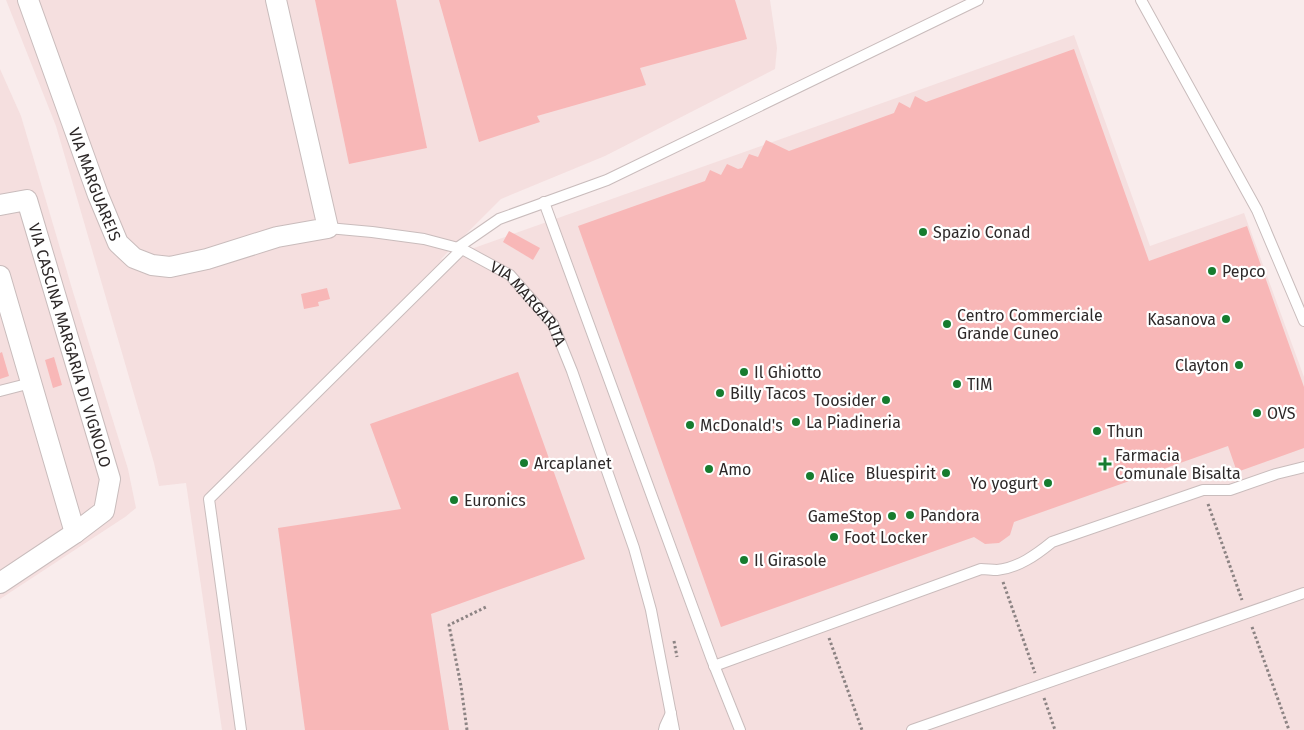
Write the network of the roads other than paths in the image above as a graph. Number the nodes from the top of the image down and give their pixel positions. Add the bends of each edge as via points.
1 (28, 0) edge
2 (276, 0) edge
3 (978, 0) edge
4 (1141, 0) edge
5 (544, 202) junction
6 (0, 205) edge
7 (328, 228) junction
8 (460, 249) junction
9 (0, 276) edge
10 (1304, 321) edge
11 (31, 383) junction
12 (0, 391) edge
13 (1304, 467) edge
14 (75, 533) junction
15 (0, 583) edge
16 (1304, 593) edge
17 (714, 666) junction
18 (671, 714) junction
19 (241, 730) edge
20 (664, 730) edge
21 (674, 730) edge
22 (740, 730) edge
23 (912, 730) edge

1 - 7 street, VIA MARGUAREIS via 98,195 118,243 134,258 170,267 277,237
2 - 7 street
3 - 5 lane via 607,180
4 - 10 lane via 1258,210
5 - 8 lane via 499,219
5 - 17 lane
6 - 14 street, VIA CASCINA MARGARIA DI VIGNOLO via 27,200 110,479 104,511
7 - 8 lane, VIA MARGARITA via 424,240
8 - 18 lane, VIA MARGARITA via 510,275 553,324 634,548 651,610
8 - 19 lane via 209,499
9 - 11 street
11 - 12 lane
11 - 14 street
13 - 17 lane via 1230,490 1203,490 1052,542 1024,562 998,570 981,569
14 - 15 street, VIA CASCINA MARGARIA DI VIGNOLO
16 - 23 lane
17 - 22 lane
18 - 20 lane
18 - 21 lane, VIA MARGARITA

